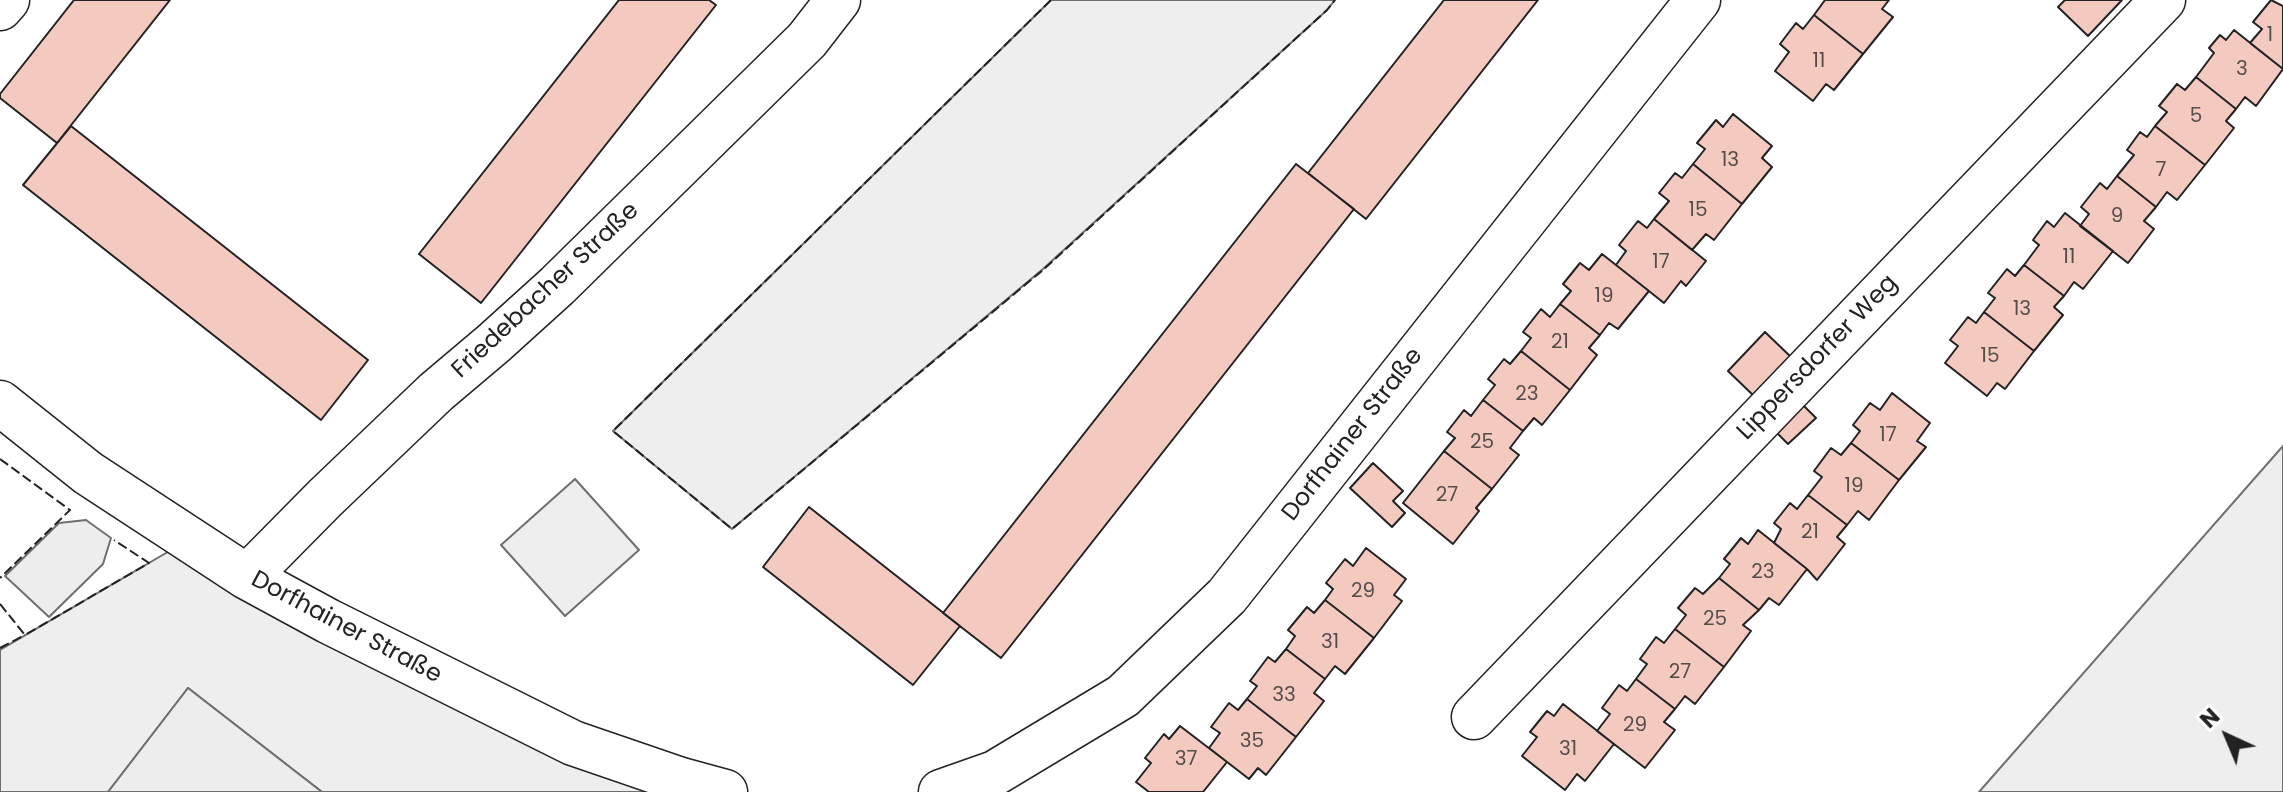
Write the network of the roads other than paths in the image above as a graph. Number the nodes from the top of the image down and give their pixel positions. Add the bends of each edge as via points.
1 (7, 0) edge
2 (838, 0) edge
3 (1698, 0) edge
4 (2163, 0) edge
5 (0, 8) edge
6 (0, 403) edge
7 (247, 577) junction
8 (1474, 717) dead end
9 (725, 792) edge
10 (941, 792) edge

1 - 5 street
2 - 7 street, Friedebacher Straße via 807,40 557,286 436,392
3 - 10 street, Dorfhainer Straße via 1227,596 1123,696 995,773
4 - 8 street, Lippersdorfer Weg
6 - 7 street, Dorfhainer Straße via 88,473
7 - 9 street, Dorfhainer Straße via 573,743

